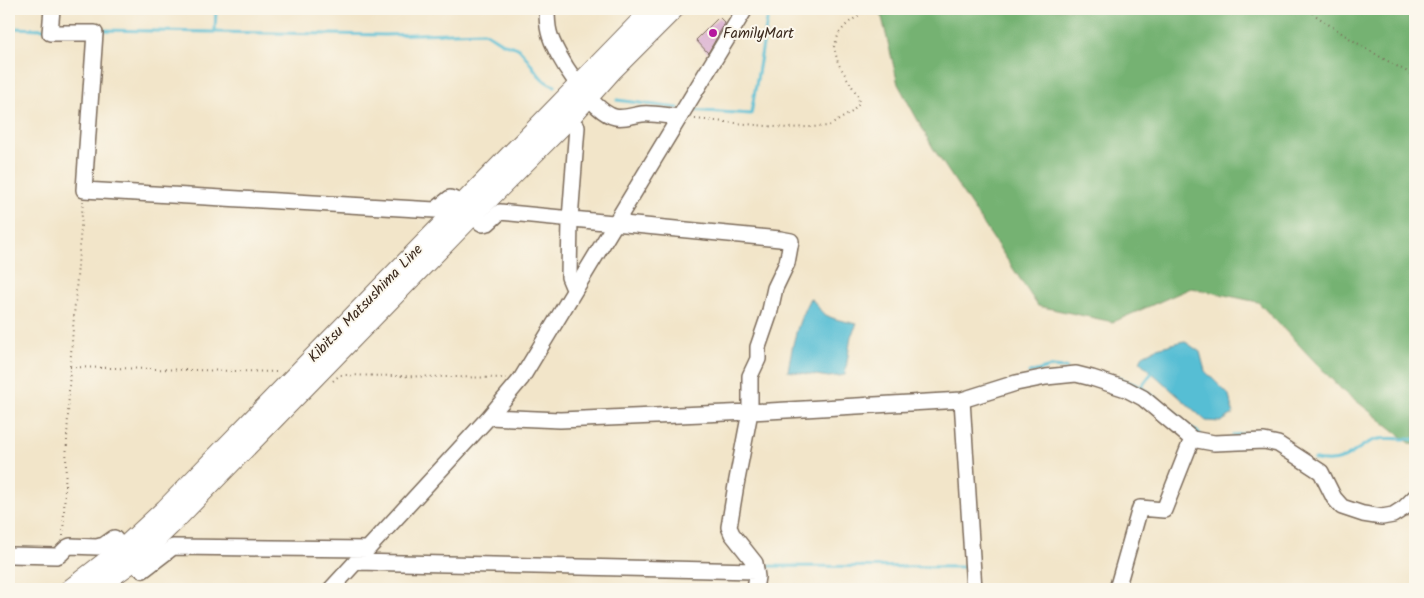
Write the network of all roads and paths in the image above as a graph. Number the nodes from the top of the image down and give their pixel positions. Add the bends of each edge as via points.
1 (52, 9) edge
2 (547, 9) edge
3 (652, 9) edge
4 (674, 9) edge
5 (745, 9) edge
6 (868, 9) edge
7 (1309, 9) edge
8 (1415, 76) edge
9 (584, 91) junction
10 (683, 112) junction
11 (577, 127) dead end
12 (84, 190) junction
13 (467, 210) junction
14 (570, 220) junction
15 (616, 222) junction
16 (574, 288) junction
17 (70, 367) junction
18 (281, 370) dead end
19 (521, 378) junction
20 (333, 381) dead end
21 (962, 400) junction
22 (750, 412) junction
23 (489, 417) junction
24 (1192, 438) junction
25 (1415, 497) edge
26 (65, 550) junction
27 (128, 554) junction
28 (9, 555) edge
29 (361, 556) junction
30 (755, 567) junction
31 (70, 589) edge
32 (95, 589) edge
33 (331, 589) edge
34 (755, 589) edge
35 (974, 589) edge
36 (1117, 589) edge

1 - 12 street via 50,33 95,33
2 - 9 street via 549,32 558,57
3 - 9 main road, Kibitsu Matsushima Line
4 - 9 main road, Kibitsu Matsushima Line via 613,70
5 - 10 street
6 - 10 path via 839,33 834,47 838,63 859,98 858,105 829,126 787,128
7 - 8 path via 1335,29
9 - 10 street via 599,108 616,117
9 - 13 main road, Kibitsu Matsushima Line
10 - 15 street
11 - 14 street
12 - 13 street via 435,210 450,198
12 - 17 path
13 - 14 street via 483,224 500,212
13 - 27 main road, Kibitsu Matsushima Line via 165,509
14 - 15 street
14 - 16 street via 569,277
15 - 16 street
15 - 22 street via 791,241 787,263 774,288 758,347 758,359 750,376
16 - 19 street
17 - 18 path via 277,373
17 - 26 path
19 - 20 path via 340,375
19 - 23 street
21 - 22 street
21 - 24 street via 1016,383 1076,374 1126,389 1143,398
21 - 35 street
22 - 23 street via 560,420
22 - 30 street via 729,527
23 - 29 street
24 - 25 street via 1214,443 1264,441 1278,444 1321,472 1334,498 1342,506 1362,514 1393,515
24 - 36 street via 1164,510 1140,508
26 - 27 street via 70,546 98,547 114,538
26 - 28 street via 57,556
27 - 29 street via 145,570 173,546
27 - 31 main road, Kibitsu Matsushima Line
27 - 32 main road, Kibitsu Matsushima Line
29 - 30 street
29 - 33 street
30 - 34 street

